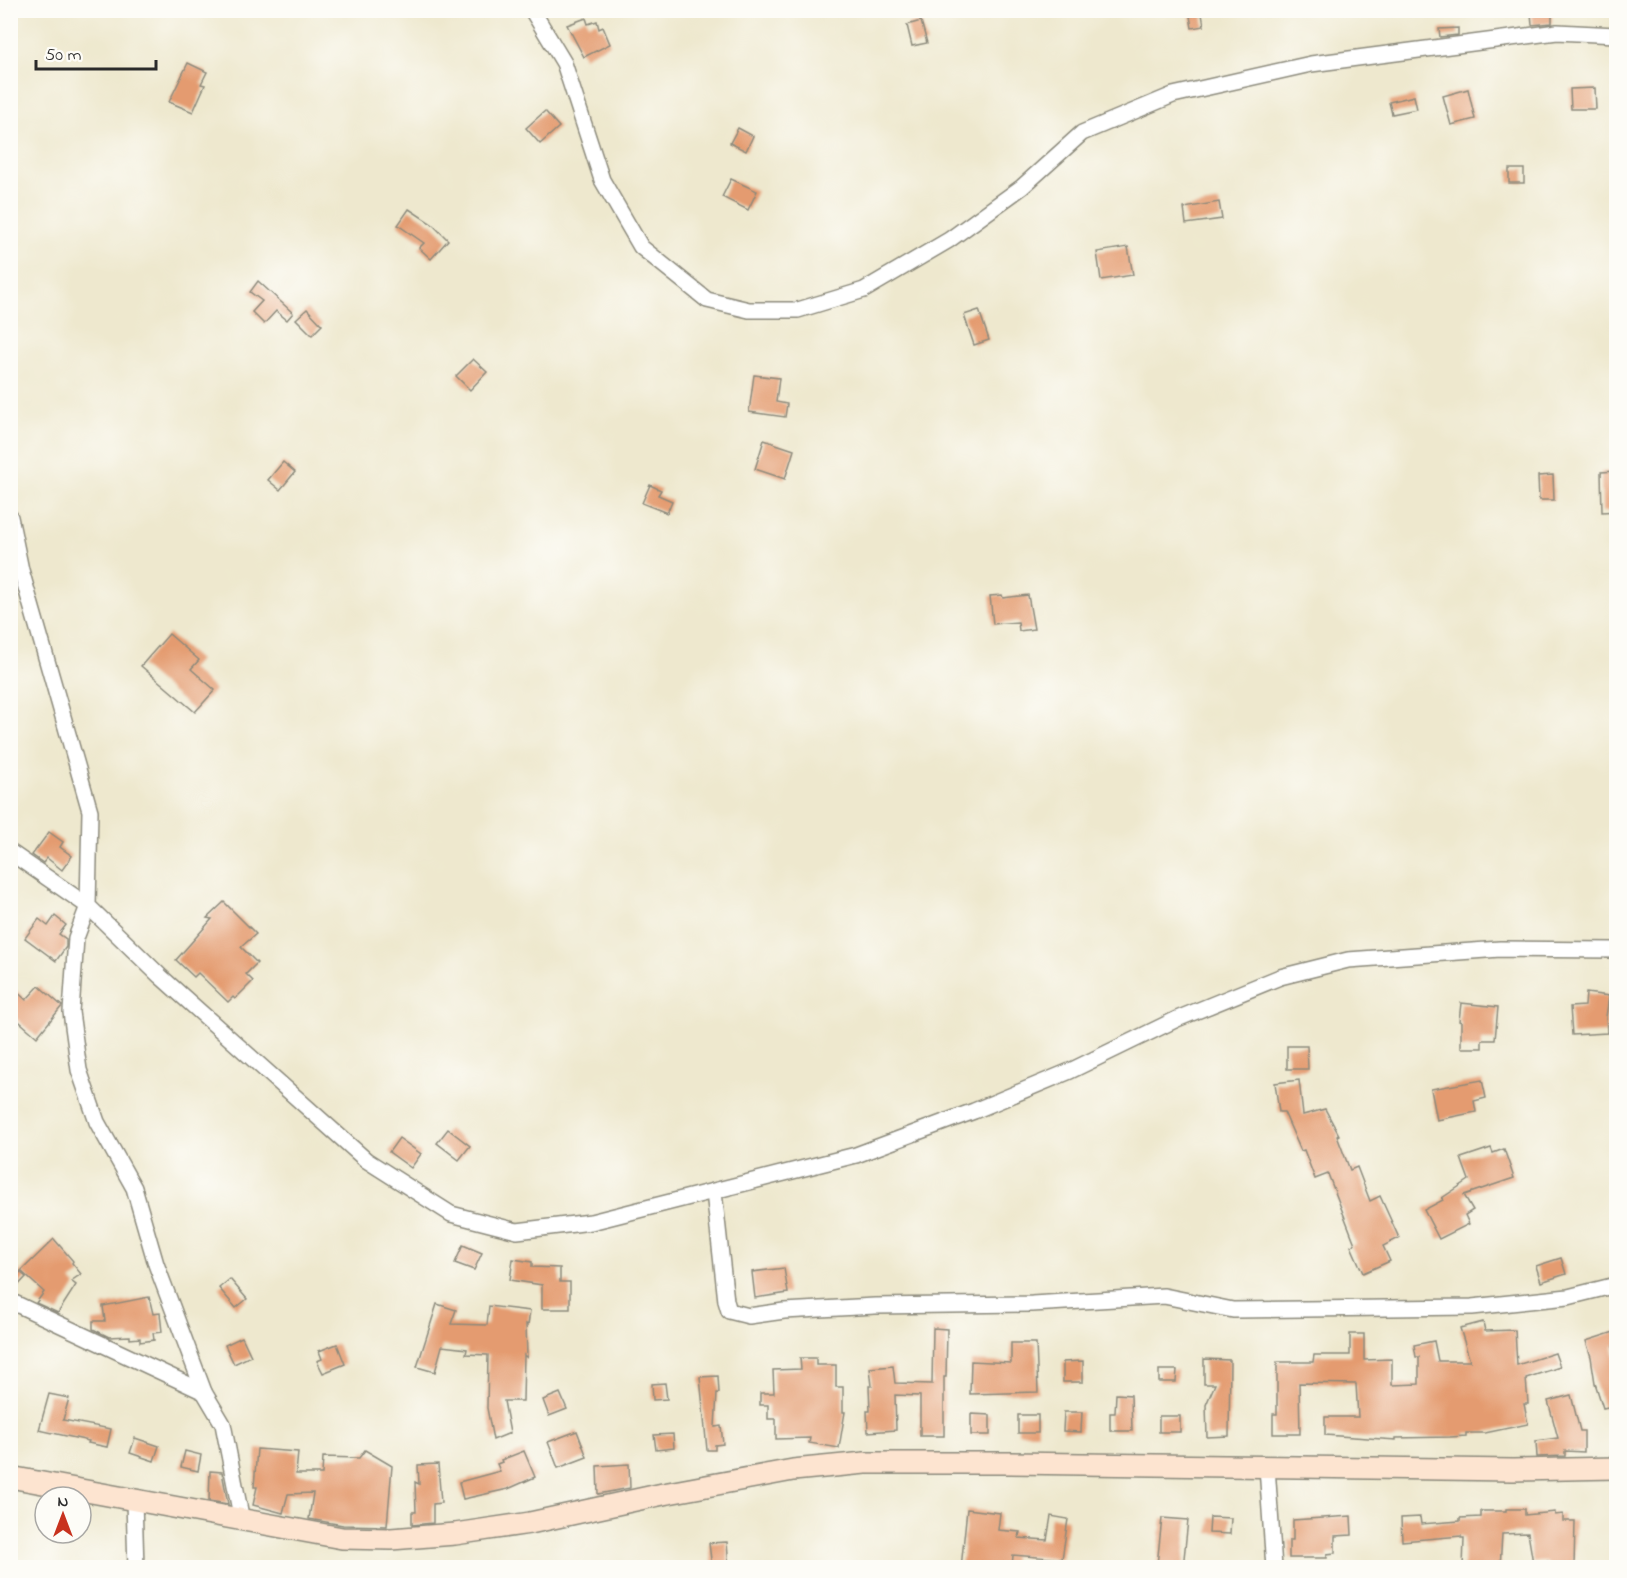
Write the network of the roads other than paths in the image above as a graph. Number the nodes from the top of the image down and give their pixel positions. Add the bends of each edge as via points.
1 (532, 10) edge
2 (1617, 35) edge
3 (10, 517) edge
4 (10, 852) edge
5 (88, 906) junction
6 (1617, 950) edge
7 (714, 1192) junction
8 (1617, 1286) edge
9 (10, 1301) edge
10 (204, 1392) junction
11 (1267, 1467) junction
12 (1617, 1468) edge
13 (10, 1477) edge
14 (134, 1500) junction
15 (242, 1521) junction
16 (136, 1568) edge
17 (1274, 1568) edge

1 - 2 street via 564,63 602,180 641,248 707,300 749,310 798,310 864,290 949,240 1022,187 1083,133 1173,95 1311,64 1557,32
3 - 5 street via 21,570 90,811
4 - 5 street
5 - 7 street via 160,976 366,1160 451,1214 517,1231 591,1222
5 - 10 street via 76,938 71,1012 79,1070 97,1122 134,1188 156,1264
6 - 7 street via 1500,949 1348,960 1280,977 974,1111 856,1155
7 - 8 street via 726,1301 729,1311 749,1316 875,1306 1032,1304 1164,1296 1233,1310 1472,1307 1568,1297
9 - 10 street
10 - 15 street via 223,1424
11 - 12 main road
11 - 15 main road via 865,1463 793,1470 530,1523 391,1539 342,1538
11 - 17 street
13 - 14 main road
14 - 15 main road
14 - 16 street

